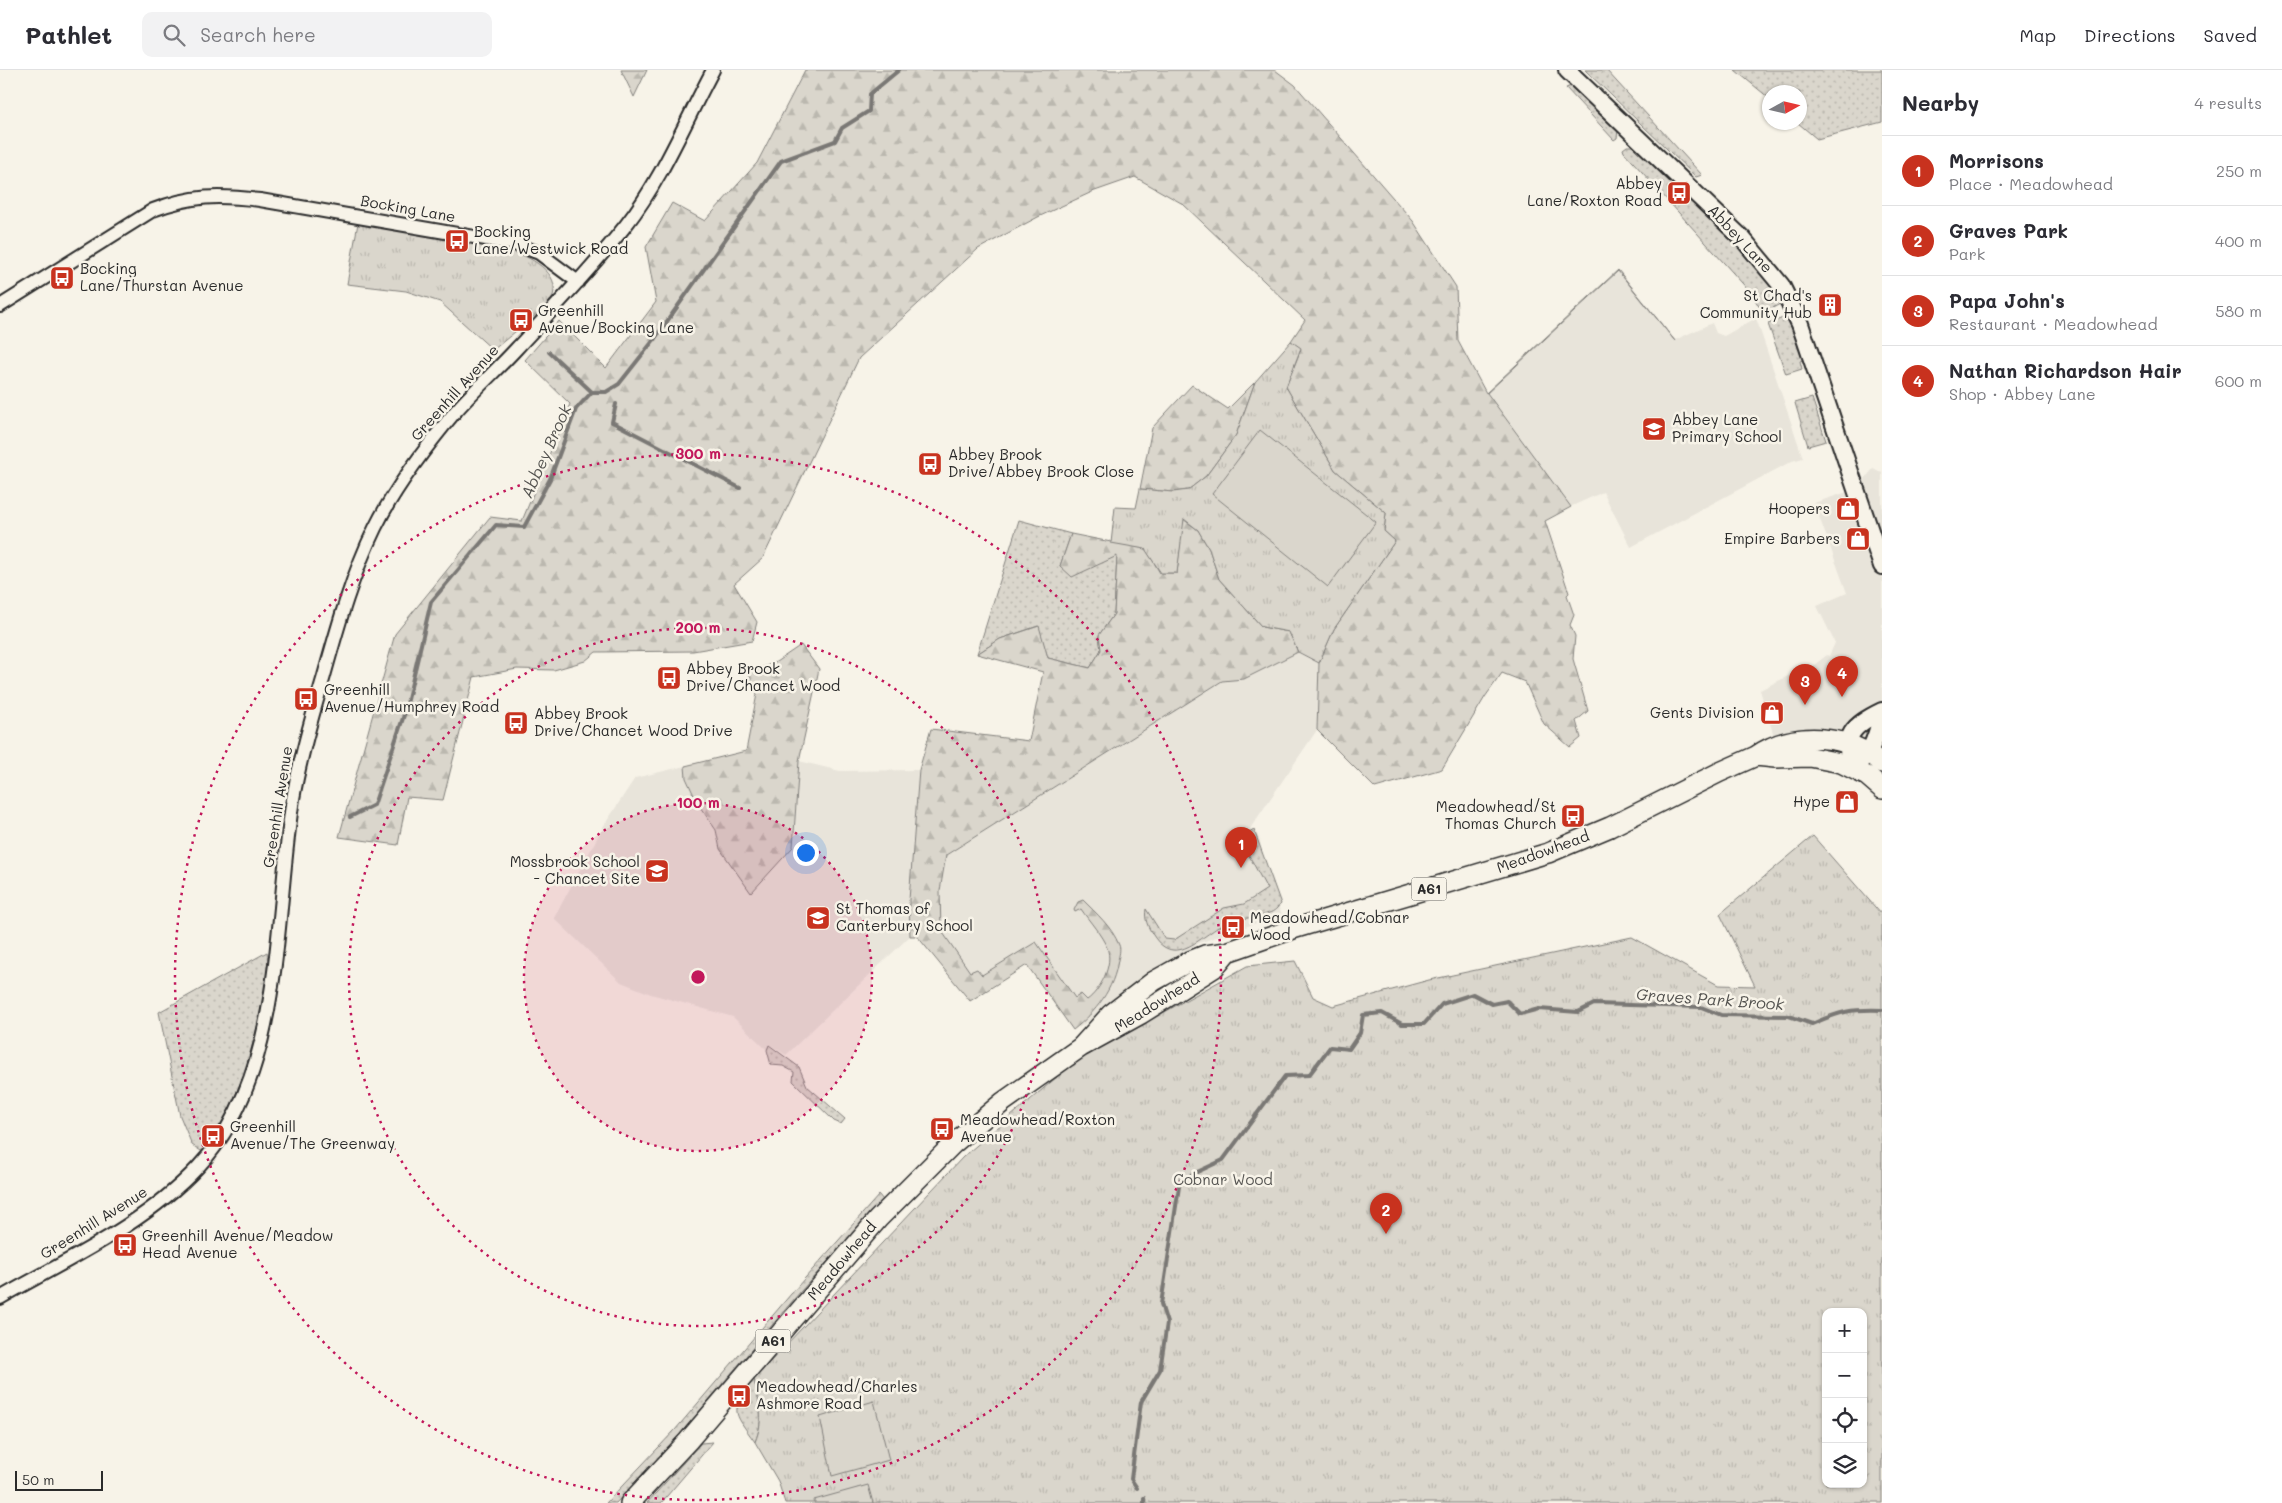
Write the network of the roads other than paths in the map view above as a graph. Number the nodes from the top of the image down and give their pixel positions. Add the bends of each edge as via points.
1 (713, 70) edge
2 (1567, 70) edge
3 (578, 282) junction
4 (0, 306) edge
5 (1882, 566) edge
6 (1882, 711) edge
7 (1882, 716) edge
8 (1847, 744) junction
9 (1756, 756) junction
10 (1875, 758) edge
11 (1852, 768) junction
12 (1882, 789) edge
13 (0, 1298) edge
14 (630, 1503) edge

1 - 3 street via 644,200
2 - 5 main road, Abbey Lane via 1743,239 1781,285 1800,324
3 - 4 street, Bocking Lane via 539,253 515,244 260,200 204,197 178,201 153,210
3 - 13 street, Greenhill Avenue via 456,410 423,452 375,528 363,556 331,649 301,761 287,841 272,987 251,1076 227,1129 198,1168 135,1220
6 - 8 main road via 1866,718
7 - 10 main road via 1875,740
8 - 9 highway, A61 via 1825,739 1793,740 1773,744
8 - 10 highway, A61
8 - 11 main road
9 - 11 highway, Meadowhead / A61 via 1819,758
9 - 14 highway, Meadowhead / A61 via 1610,827 1548,853 1292,929 1227,952 1205,955 1161,976 1111,1014 1081,1047 1003,1102 953,1144 901,1195 688,1441
10 - 11 main road via 1865,758
11 - 12 highway, A61

